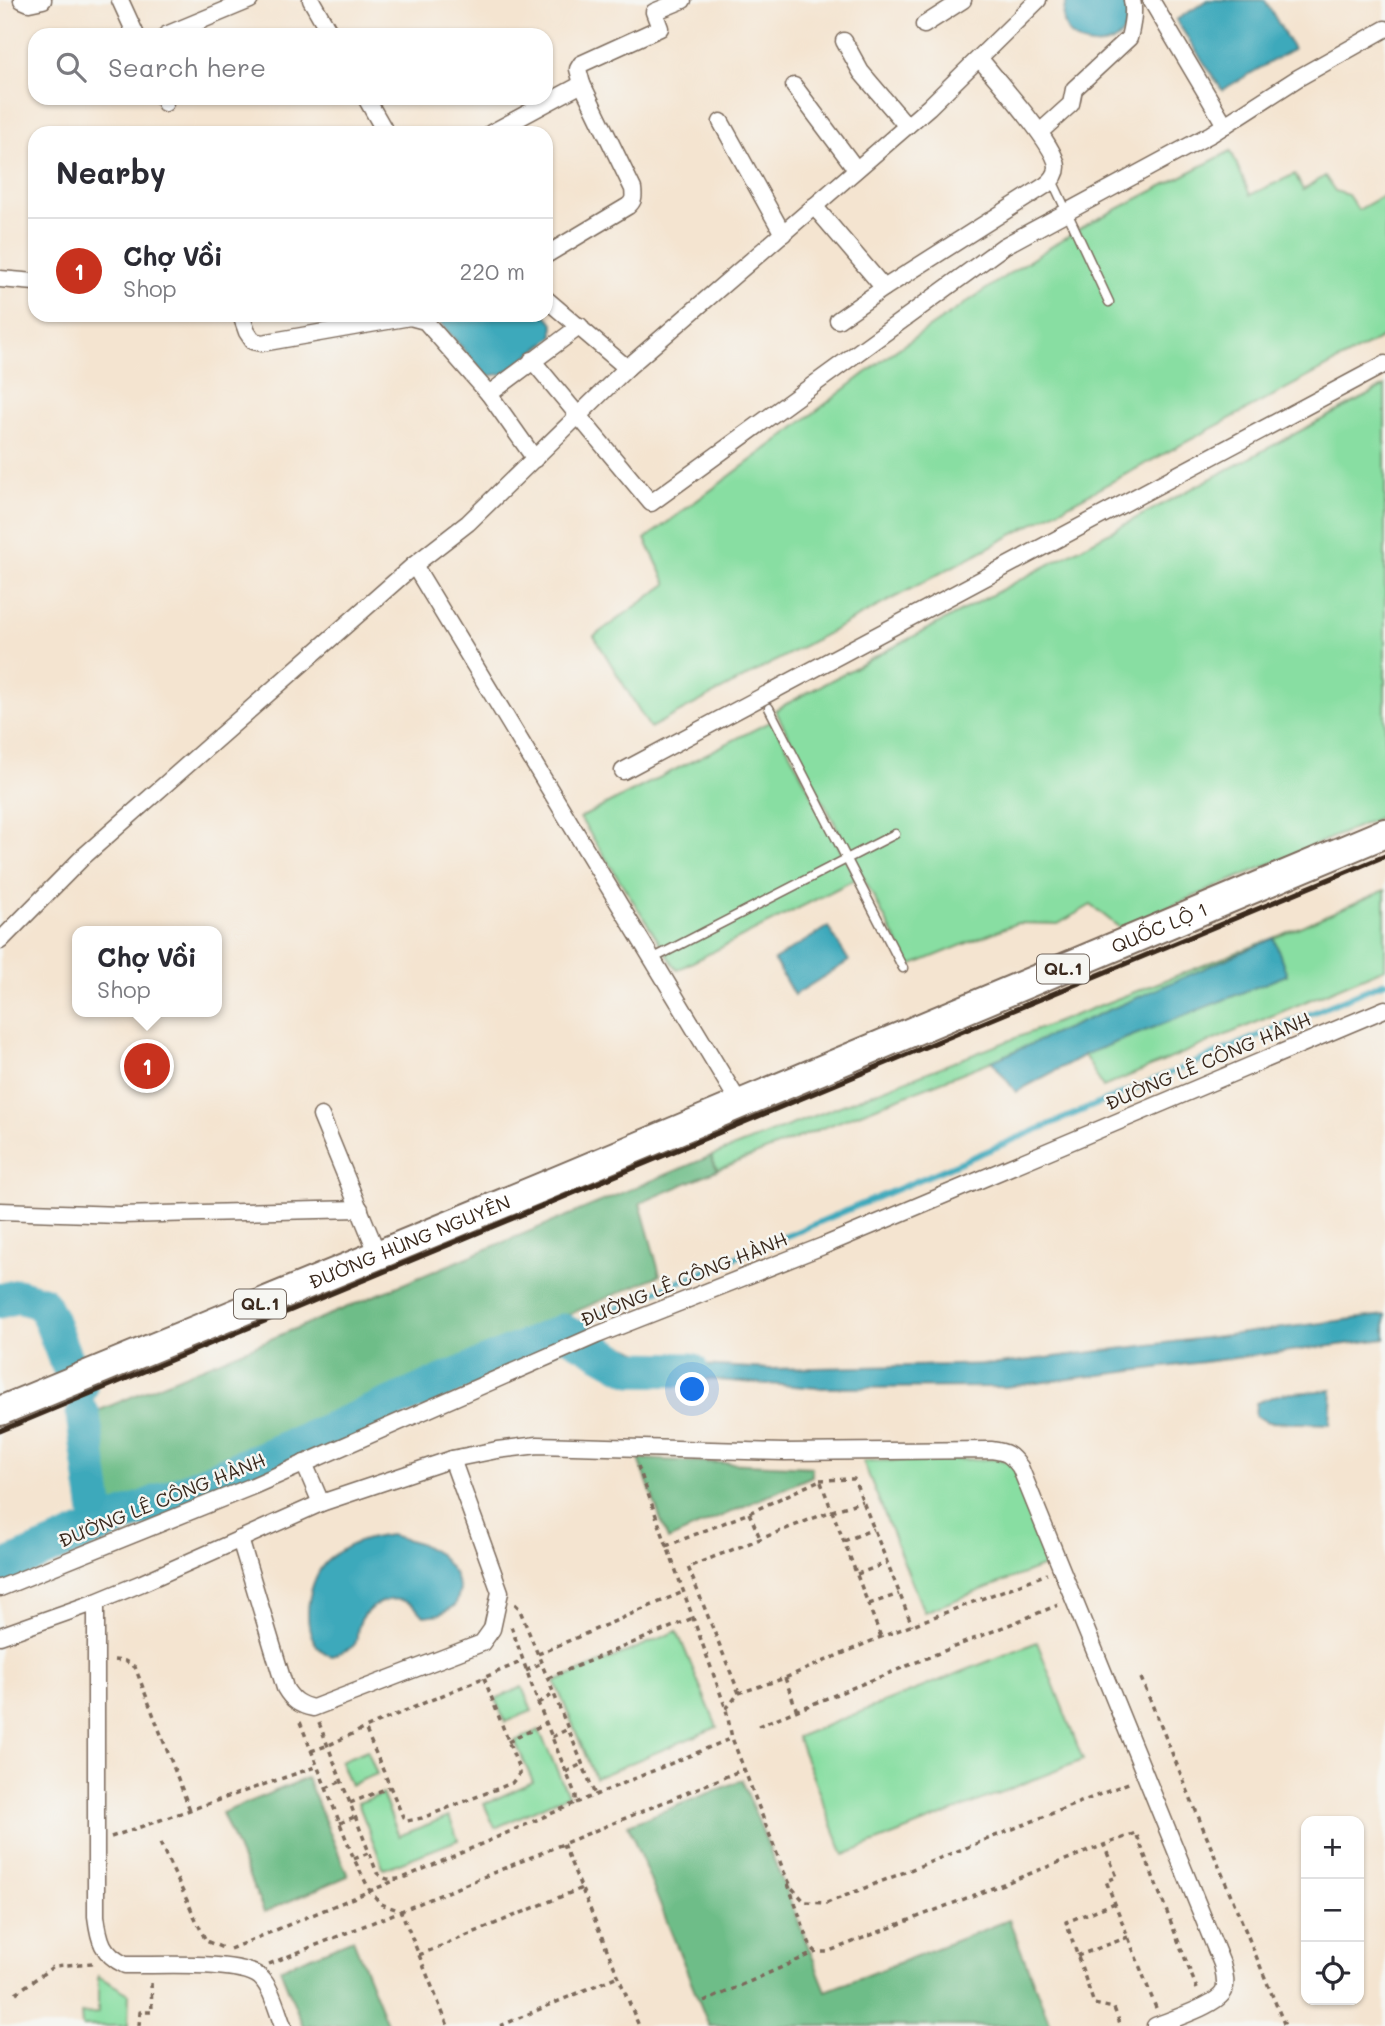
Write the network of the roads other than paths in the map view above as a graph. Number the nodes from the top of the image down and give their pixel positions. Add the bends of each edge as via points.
1 (22, 0) edge
2 (43, 0) edge
3 (120, 0) edge
4 (250, 0) edge
5 (311, 0) edge
6 (683, 0) edge
7 (963, 0) edge
8 (1038, 0) edge
9 (1151, 0) edge
10 (1136, 2) edge
11 (924, 25) dead end
12 (133, 28) edge
13 (183, 28) edge
14 (327, 28) edge
15 (1385, 29) edge
16 (844, 41) dead end
17 (980, 59) junction
18 (582, 84) junction
19 (794, 86) dead end
20 (553, 100) edge
21 (370, 105) edge
22 (543, 105) edge
23 (721, 122) dead end
24 (1226, 125) junction
25 (382, 126) edge
26 (504, 126) edge
27 (907, 126) junction
28 (1040, 132) junction
29 (856, 169) junction
30 (1052, 180) junction
31 (814, 206) junction
32 (1067, 212) junction
33 (783, 234) junction
34 (553, 251) edge
35 (0, 279) edge
36 (28, 281) edge
37 (884, 288) junction
38 (1109, 302) dead end
39 (553, 305) edge
40 (838, 320) dead end
41 (243, 322) edge
42 (382, 322) edge
43 (426, 322) edge
44 (580, 326) junction
45 (532, 360) junction
46 (1385, 364) edge
47 (627, 368) junction
48 (489, 394) junction
49 (579, 416) junction
50 (535, 459) junction
51 (414, 565) junction
52 (769, 708) dead end
53 (623, 771) dead end
54 (1385, 833) edge
55 (895, 834) dead end
56 (846, 859) junction
57 (0, 941) edge
58 (652, 959) junction
59 (904, 968) dead end
60 (1385, 1009) edge
61 (740, 1104) junction
62 (321, 1116) dead end
63 (360, 1209) junction
64 (0, 1211) edge
65 (378, 1255) junction
66 (4, 1409) edge
67 (452, 1459) junction
68 (304, 1463) junction
69 (321, 1503) junction
70 (240, 1539) junction
71 (0, 1588) edge
72 (96, 1602) junction
73 (0, 1636) edge
74 (1158, 2025) edge
75 (283, 2026) edge

1 - 2 street
3 - 12 street
4 - 13 street
5 - 14 street
6 - 18 street via 654,12 660,28 581,64
7 - 11 street
8 - 17 street
9 - 24 street
10 - 28 street via 1129,38 1074,89 1071,104
15 - 24 street
16 - 27 street via 860,72
17 - 27 street
17 - 28 street
18 - 20 street
18 - 34 street via 633,189 633,202
19 - 29 street
21 - 25 street
22 - 26 street
23 - 33 street
24 - 32 street
27 - 29 street
28 - 30 street via 1056,161 1058,169
29 - 31 street
30 - 32 lane
30 - 37 street
31 - 33 street
31 - 37 street
32 - 38 lane
32 - 49 street via 1004,247 651,503
33 - 47 street
35 - 36 street
37 - 40 street
39 - 44 street
41 - 42 street via 253,341 262,343
43 - 48 street
44 - 45 street
44 - 47 street
45 - 48 street
45 - 49 street
46 - 53 street
47 - 49 street
48 - 50 street
49 - 50 street
50 - 51 street via 468,523
51 - 57 street via 84,856
51 - 58 street
52 - 56 lane
54 - 61 highway, QUỐC LỘ 1 / QL.1
55 - 56 lane
56 - 58 lane
56 - 59 lane
58 - 61 street
60 - 68 street, ĐƯỜNG LÊ CÔNG HÀNH via 823,1246 597,1335
61 - 65 highway, ĐƯỜNG HÙNG NGUYÊN / QL.1
62 - 63 street
63 - 64 street via 120,1215
63 - 65 street
65 - 66 highway, ĐƯỜNG HÙNG NGUYÊN / QL.1
67 - 69 street
67 - 70 street via 500,1592 492,1629 482,1643 313,1708 290,1698
67 - 74 street via 538,1445 784,1452 991,1450 1013,1457 1226,1979 1223,1993 1214,2001
68 - 69 street
68 - 71 street, ĐƯỜNG LÊ CÔNG HÀNH
69 - 70 street
70 - 72 street
72 - 73 street
72 - 75 street via 99,1937 114,1960 125,1965 224,1966 251,1972 266,1984

